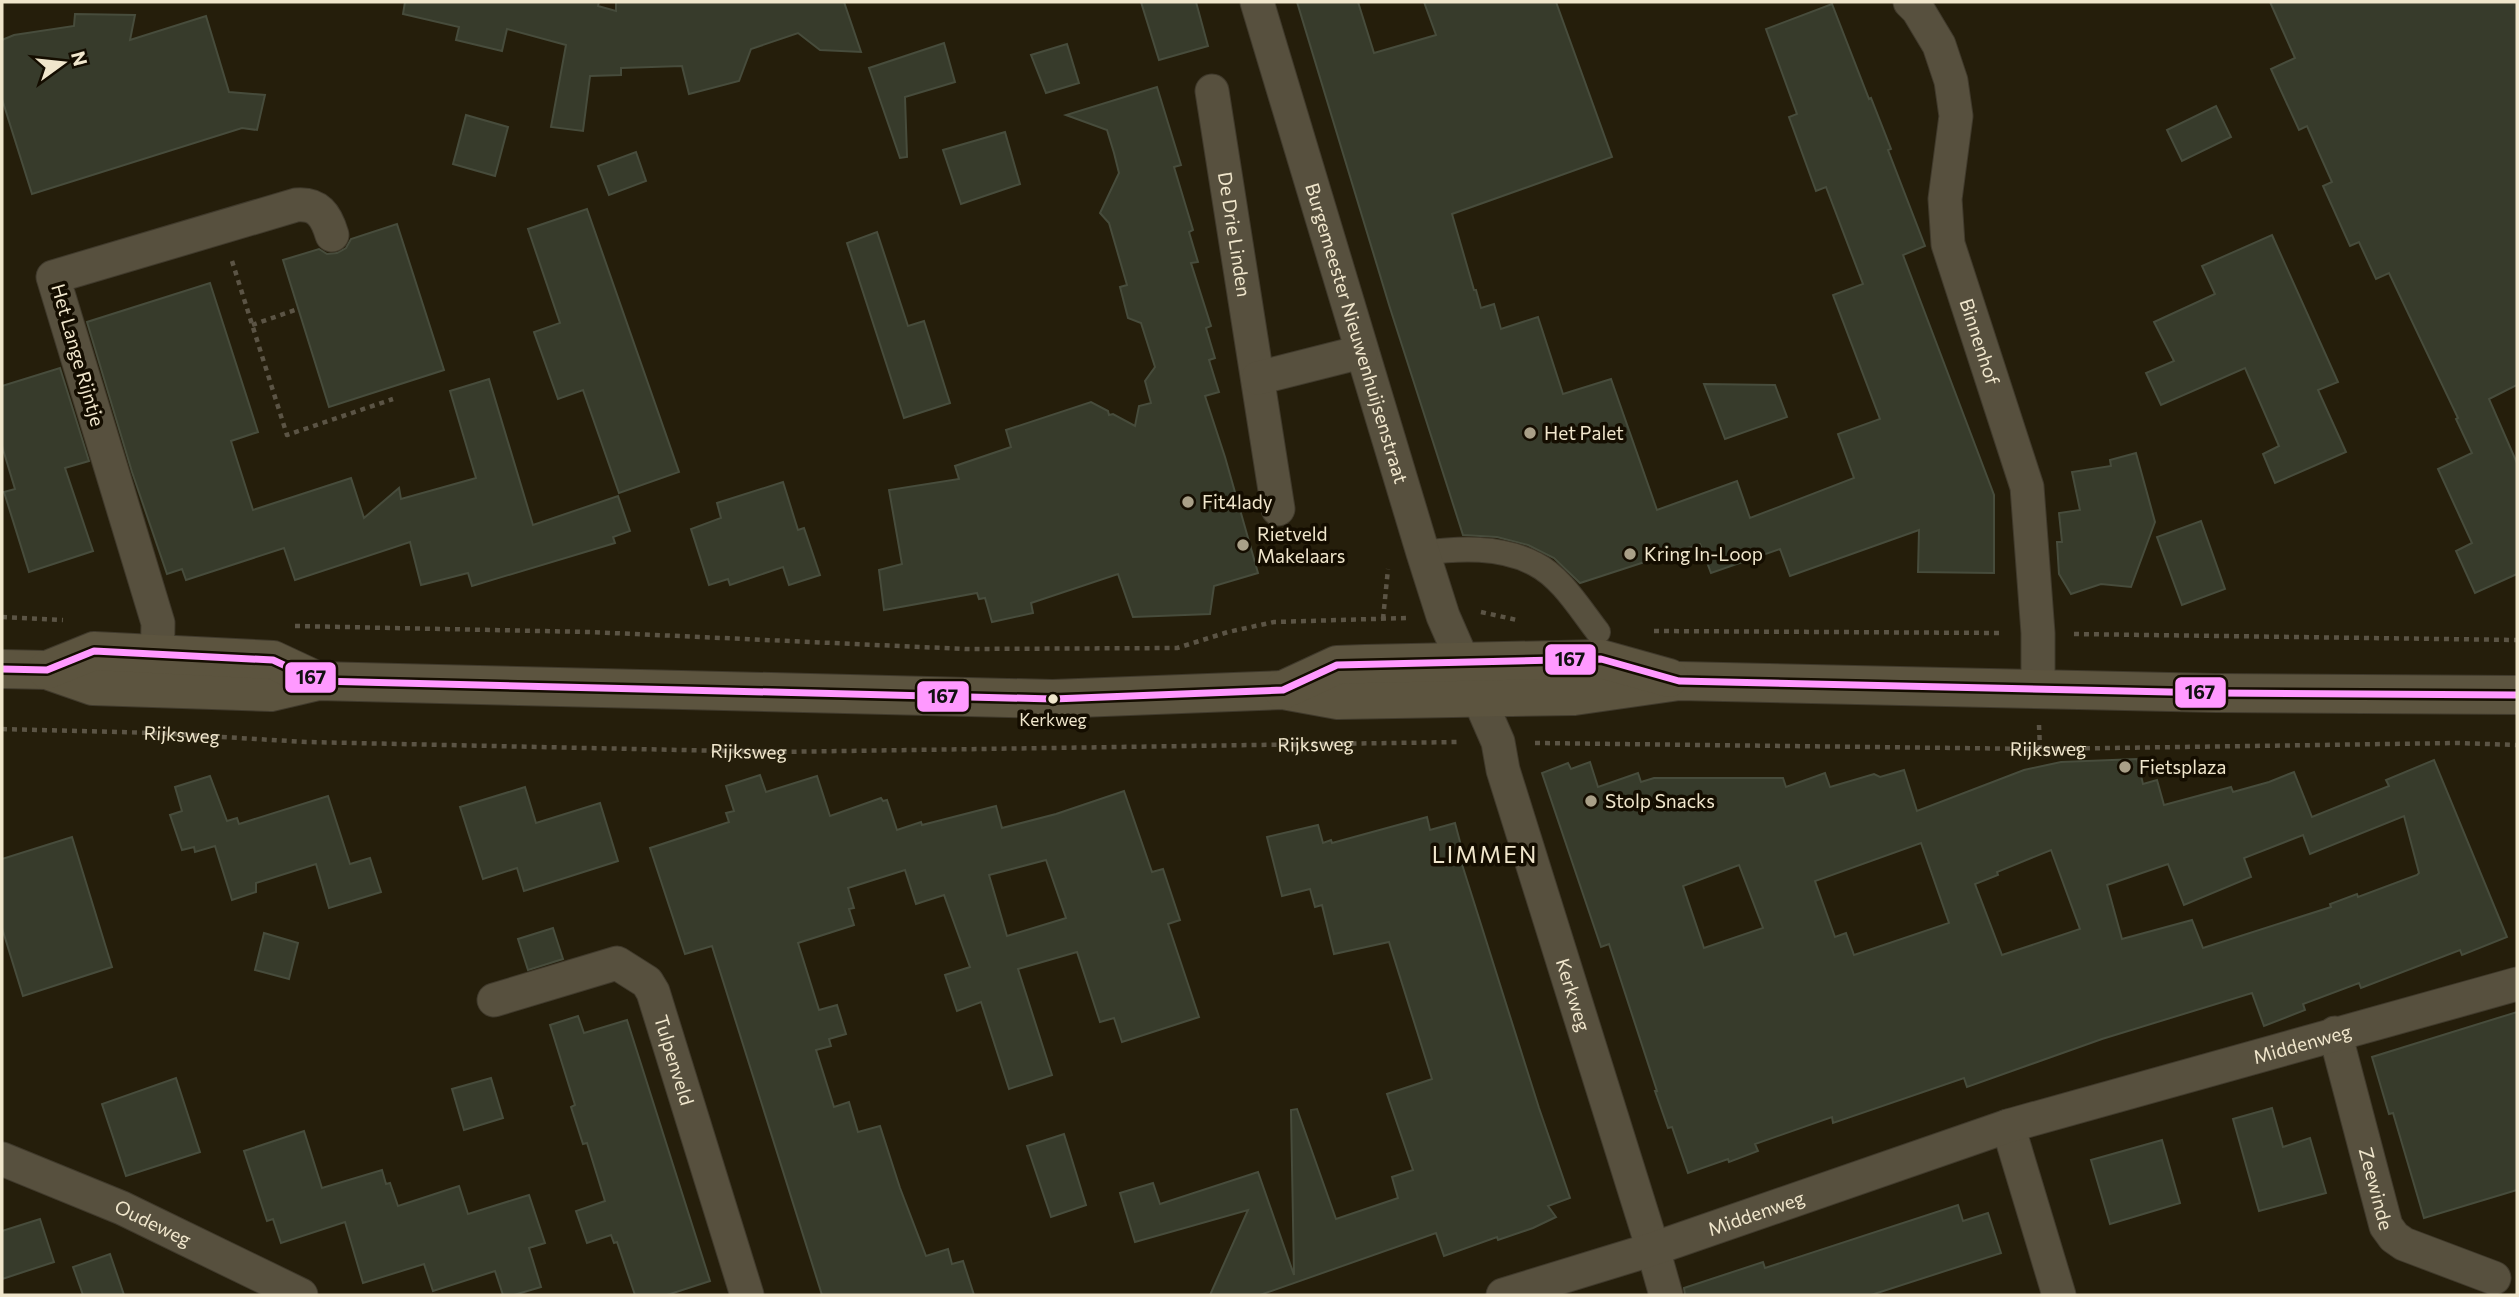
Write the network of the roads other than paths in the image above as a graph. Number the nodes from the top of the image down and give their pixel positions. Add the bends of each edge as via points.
1 (1257, 2) edge
2 (1910, 2) edge
3 (1212, 91) dead end
4 (332, 235) dead end
5 (1361, 352) junction
6 (1258, 378) junction
7 (1278, 509) dead end
8 (1423, 553) junction
9 (1598, 632) dead end
10 (1462, 663) junction
11 (2, 669) edge
12 (157, 671) junction
13 (1679, 681) junction
14 (1283, 690) junction
15 (2038, 690) junction
16 (2517, 695) edge
17 (1477, 698) junction
18 (2517, 984) edge
19 (494, 1000) dead end
20 (2335, 1033) junction
21 (2008, 1126) junction
22 (2, 1159) edge
23 (1653, 1249) junction
24 (2494, 1278) dead end
25 (301, 1295) edge
26 (747, 1295) edge
27 (1503, 1295) edge
28 (1666, 1295) edge
29 (2059, 1295) edge

1 - 5 street, Burgemeester Nieuwenhuijsenstraat
2 - 15 street, Binnenhof via 1939,45 1951,81 1956,116 1945,199 1948,244 2027,487
3 - 6 street, De Drie Linden
4 - 12 street, Het Lange Rijntje via 322,211 305,204 53,277 158,623
5 - 6 street
5 - 8 street, Burgemeester Nieuwenhuijsenstraat
6 - 7 street, De Drie Linden
8 - 9 street via 1457,548 1503,553 1536,564
8 - 10 street, Burgemeester Nieuwenhuijsenstraat
10 - 13 main road via 1601,659
10 - 14 main road via 1337,665
10 - 17 street, Burgemeester Nieuwenhuijsenstraat
11 - 12 main road via 47,670 93,686
12 - 14 main road via 271,692 318,681 1052,699
13 - 15 main road
13 - 17 main road via 1593,694
14 - 17 main road via 1338,700
15 - 16 main road
17 - 23 street, Kerkweg via 1497,742
18 - 20 street, Middenweg
19 - 26 street, Tulpenveld via 617,963 648,982
20 - 21 street, Middenweg
20 - 24 street, Zeewinde via 2386,1226 2404,1244
21 - 23 street, Middenweg
21 - 29 street
22 - 25 street, Oudeweg via 122,1208
23 - 27 street, Middenweg
23 - 28 street, Kerkweg

